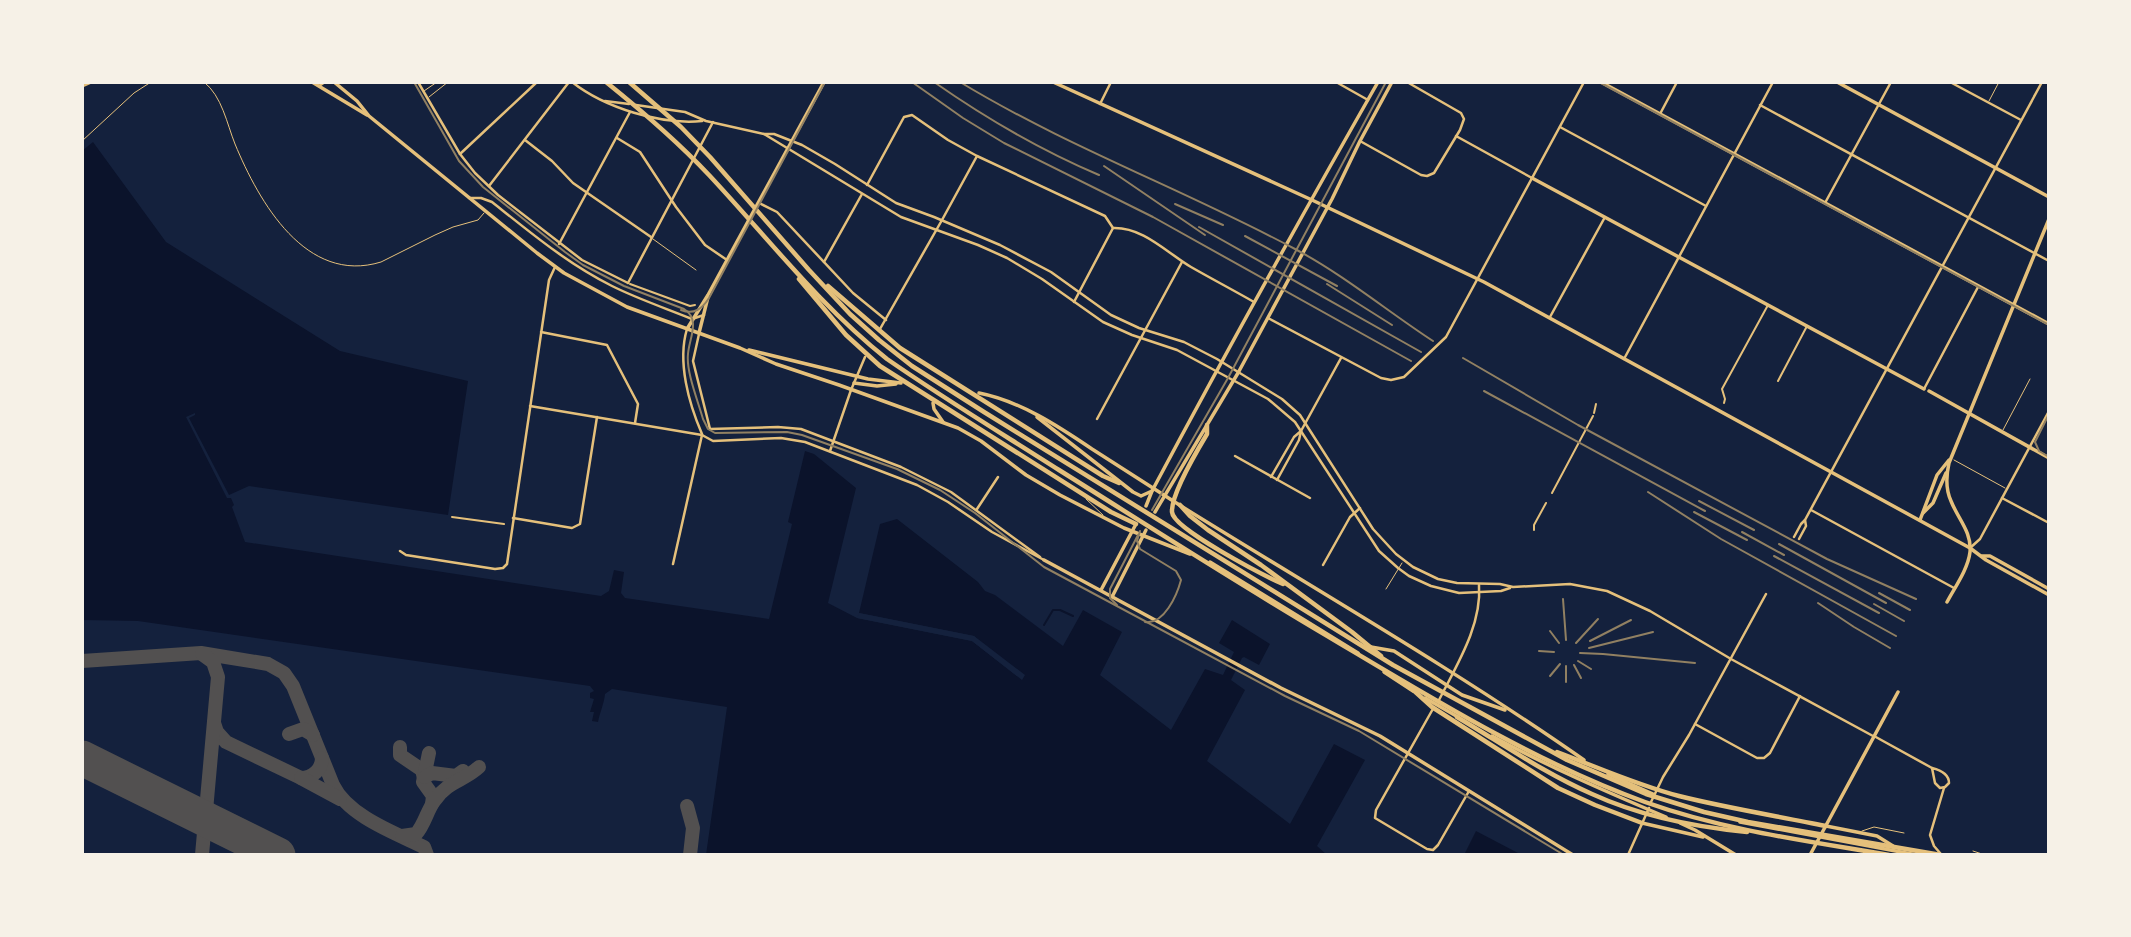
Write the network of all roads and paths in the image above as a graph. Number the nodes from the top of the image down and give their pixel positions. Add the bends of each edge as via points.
1 (91, 82) edge
2 (151, 82) edge
3 (204, 82) edge
4 (312, 82) edge
5 (325, 82) edge
6 (334, 82) edge
7 (418, 82) edge
8 (437, 82) edge
9 (448, 82) edge
10 (537, 82) edge
11 (570, 82) edge
12 (606, 82) edge
13 (629, 82) edge
14 (824, 82) edge
15 (1053, 82) edge
16 (1111, 82) edge
17 (1336, 82) edge
18 (1378, 82) edge
19 (1392, 82) edge
20 (1407, 82) edge
21 (1584, 82) edge
22 (1601, 82) edge
23 (1677, 82) edge
24 (1773, 82) edge
25 (1837, 82) edge
26 (1891, 82) edge
27 (1950, 82) edge
28 (1999, 82) edge
29 (2042, 82) edge
30 (319, 84) edge
31 (82, 86) edge
32 (424, 92) junction
33 (428, 98) junction
34 (1368, 100) junction
35 (605, 101) junction
36 (1988, 103) junction
37 (1100, 104) junction
38 (1760, 105) junction
39 (1878, 105) junction
40 (629, 112) junction
41 (1660, 114) junction
42 (369, 116) junction
43 (2021, 120) junction
44 (706, 121) junction
45 (713, 122) junction
46 (1560, 127) junction
47 (764, 134) junction
48 (1457, 136) junction
49 (617, 138) junction
50 (525, 140) junction
51 (82, 141) edge
52 (793, 141) junction
53 (1360, 141) junction
54 (788, 149) junction
55 (460, 154) junction
56 (1734, 154) junction
57 (1852, 155) junction
58 (977, 156) junction
59 (1995, 168) junction
60 (1532, 178) junction
61 (867, 185) junction
62 (489, 186) junction
63 (587, 193) junction
64 (862, 194) junction
65 (2049, 197) edge
66 (469, 198) junction
67 (671, 200) junction
68 (1312, 200) junction
69 (758, 203) junction
70 (1825, 204) junction
71 (1706, 206) junction
72 (1328, 207) junction
73 (486, 211) junction
74 (1605, 217) junction
75 (1969, 218) junction
76 (2049, 219) edge
77 (942, 220) junction
78 (1113, 228) junction
79 (937, 230) junction
80 (652, 237) junction
81 (559, 244) junction
82 (2034, 253) junction
83 (1679, 257) junction
84 (727, 260) junction
85 (786, 261) junction
86 (1182, 261) junction
87 (2049, 261) edge
88 (824, 262) junction
89 (555, 267) junction
90 (1942, 267) junction
91 (696, 270) dead end
92 (809, 270) junction
93 (1478, 279) junction
94 (628, 283) junction
95 (1978, 286) junction
96 (1079, 291) junction
97 (708, 295) junction
98 (1073, 302) junction
99 (1255, 303) junction
100 (695, 305) dead end
101 (1768, 305) junction
102 (2014, 305) junction
103 (704, 315) junction
104 (1550, 317) junction
105 (692, 318) junction
106 (1268, 318) junction
107 (886, 320) junction
108 (2049, 324) edge
109 (1807, 327) junction
110 (687, 329) junction
111 (880, 329) dead end
112 (541, 332) junction
113 (699, 333) junction
114 (1144, 334) junction
115 (740, 348) junction
116 (865, 357) dead end
117 (1341, 358) junction
118 (1624, 359) junction
119 (1222, 363) junction
120 (1887, 369) junction
121 (1217, 372) junction
122 (1238, 373) junction
123 (856, 376) junction
124 (2030, 379) dead end
125 (1234, 380) junction
126 (1778, 381) dead end
127 (854, 383) junction
128 (851, 390) junction
129 (1927, 390) junction
130 (979, 393) dead end
131 (933, 403) dead end
132 (1724, 403) dead end
133 (1596, 404) dead end
134 (530, 406) junction
135 (2049, 411) edge
136 (1032, 413) junction
137 (1969, 414) junction
138 (597, 417) junction
139 (1097, 419) dead end
140 (635, 423) junction
141 (944, 423) junction
142 (1305, 423) junction
143 (1207, 425) junction
144 (710, 429) junction
145 (1301, 431) junction
146 (2002, 432) junction
147 (702, 435) junction
148 (833, 441) junction
149 (2030, 447) junction
150 (830, 452) junction
151 (1235, 456) dead end
152 (1951, 458) junction
153 (2049, 458) edge
154 (1947, 470) junction
155 (1831, 472) junction
156 (998, 477) dead end
157 (1271, 477) junction
158 (1277, 480) junction
159 (1119, 483) junction
160 (2007, 489) junction
161 (1077, 490) junction
162 (1152, 491) junction
163 (1552, 493) dead end
164 (1310, 498) dead end
165 (2002, 498) junction
166 (1546, 503) dead end
167 (1180, 505) junction
168 (1146, 506) dead end
169 (1360, 508) junction
170 (977, 509) junction
171 (1811, 510) junction
172 (1155, 512) dead end
173 (1353, 513) junction
174 (1923, 513) junction
175 (452, 517) dead end
176 (513, 518) junction
177 (1805, 520) junction
178 (1920, 520) junction
179 (1109, 521) junction
180 (2049, 523) edge
181 (504, 524) dead end
182 (1136, 524) joint
183 (1534, 530) dead end
184 (1132, 531) junction
185 (1145, 532) junction
186 (1794, 537) dead end
187 (1799, 539) dead end
188 (1970, 548) junction
189 (400, 551) dead end
190 (1044, 560) junction
191 (1403, 561) junction
192 (673, 564) dead end
193 (1322, 565) dead end
194 (1398, 568) junction
195 (1479, 585) junction
196 (2037, 585) junction
197 (1513, 587) junction
198 (1290, 588) junction
199 (1954, 588) junction
200 (1386, 589) dead end
201 (2049, 589) edge
202 (1101, 590) junction
203 (1480, 593) junction
204 (1766, 594) dead end
205 (2049, 595) edge
206 (1112, 597) junction
207 (1947, 602) dead end
208 (1350, 647) junction
209 (1731, 659) junction
210 (1393, 665) junction
211 (1451, 674) junction
212 (1405, 683) junction
213 (1446, 685) junction
214 (1898, 692) dead end
215 (1800, 696) junction
216 (1436, 705) junction
217 (1513, 713) junction
218 (1457, 717) junction
219 (1695, 724) junction
220 (1874, 736) junction
221 (1540, 746) junction
222 (1408, 753) junction
223 (1931, 768) junction
224 (1944, 788) junction
225 (1469, 791) junction
226 (1655, 795) junction
227 (1648, 809) junction
228 (1642, 823) junction
229 (1826, 825) junction
230 (1857, 832) junction
231 (1904, 833) dead end
232 (1769, 835) junction
233 (1819, 837) junction
234 (1708, 838) junction
235 (1973, 851) dead end
236 (1904, 852) junction
237 (1573, 855) edge
238 (1628, 855) edge
239 (1736, 855) edge
240 (1810, 855) edge
241 (1889, 855) edge
242 (1917, 855) edge
243 (1942, 855) edge
244 (1985, 855) edge

1 - 31 main road
2 - 51 lane
3 - 73 lane via 215,94 264,203 316,256 359,268 478,220
4 - 30 main road
5 - 30 street
6 - 42 main road
7 - 32 street
8 - 32 lane
9 - 33 lane
10 - 55 street
11 - 35 street
11 - 50 street
12 - 85 highway via 686,151
13 - 92 highway via 710,157
14 - 52 main road
15 - 37 main road
16 - 37 street
17 - 34 street
18 - 34 main road
19 - 53 main road
20 - 48 street via 1461,113 1464,122
21 - 46 street
22 - 41 main road
23 - 41 street
24 - 38 street
25 - 39 main road
26 - 39 street
27 - 36 street
28 - 36 lane
29 - 43 street
30 - 42 main road
32 - 33 street
33 - 55 street
34 - 68 main road
35 - 40 street
35 - 44 street via 685,112
36 - 43 street
37 - 68 main road
38 - 56 street
38 - 57 street
39 - 57 street
39 - 59 main road
40 - 44 street
40 - 49 street
41 - 56 main road
42 - 66 main road
43 - 59 street
44 - 45 street
45 - 47 street
45 - 67 street
46 - 60 street
46 - 71 street
47 - 52 street
47 - 54 street
48 - 53 street via 1434,173 1424,176
48 - 60 street
49 - 63 street
49 - 67 street via 640,152
50 - 62 street
50 - 63 street
52 - 54 main road
52 - 61 street
53 - 72 main road
54 - 64 street
54 - 69 main road
55 - 62 street
56 - 70 main road
56 - 71 street
57 - 70 street
57 - 75 street
58 - 61 street via 908,115
58 - 77 street
58 - 78 street via 1105,216
59 - 65 main road
59 - 75 street
60 - 74 main road
60 - 93 street
61 - 77 street via 896,203
62 - 81 street
63 - 80 street
63 - 81 street
64 - 79 street via 901,217
64 - 88 street
66 - 73 main road
66 - 105 street via 492,202 562,256 611,286
67 - 80 street
67 - 84 street via 705,245
68 - 72 main road
68 - 99 main road
69 - 84 main road
69 - 88 street via 776,212
70 - 90 main road
71 - 83 street
72 - 93 main road
72 - 106 main road
73 - 89 main road
74 - 83 main road
74 - 104 street
75 - 82 street
75 - 90 street
76 - 82 main road
77 - 79 street
77 - 96 street via 1000,244
78 - 86 street via 1132,230
78 - 96 street
79 - 98 street via 1007,258
79 - 107 street
80 - 91 lane
80 - 94 street
81 - 94 street
82 - 87 street
82 - 102 main road
83 - 101 main road
83 - 118 street
84 - 97 main road
85 - 161 highway via 869,358
85 - 212 highway via 872,347 900,368
86 - 99 street
86 - 114 street
88 - 107 street
89 - 110 main road via 627,307
89 - 112 street
90 - 95 main road
90 - 120 street
92 - 159 highway via 900,348
92 - 210 highway via 859,323 912,366
93 - 104 main road
93 - 117 street via 1444,339 1399,379 1387,380
94 - 100 street
95 - 102 main road
95 - 129 street
96 - 98 street
96 - 114 street
97 - 103 main road
97 - 105 main road
98 - 114 street via 1102,322
99 - 119 main road
101 - 109 main road
101 - 132 street via 1722,389
102 - 108 main road
102 - 137 main road
103 - 105 street
103 - 113 main road
104 - 118 main road
105 - 110 main road
106 - 117 street
106 - 122 main road
107 - 111 street
109 - 120 main road
109 - 126 street
110 - 113 main road
110 - 147 street via 682,357
112 - 134 street
112 - 140 street via 604,343 610,348 638,404
113 - 115 main road
113 - 144 street via 693,361
114 - 119 street via 1184,342
114 - 121 street
114 - 139 street
115 - 123 main road
115 - 128 main road
116 - 123 street
117 - 142 street
118 - 155 main road
119 - 121 main road
119 - 122 street
120 - 129 main road
120 - 155 street
121 - 125 street
121 - 162 main road
122 - 125 main road
122 - 142 street via 1282,399
123 - 127 street
123 - 127 main road via 901,383
124 - 146 lane
125 - 143 main road
125 - 145 street via 1280,407
127 - 128 street
128 - 141 main road
128 - 148 street
129 - 137 main road
130 - 136 main road
131 - 141 main road
133 - 163 street
134 - 138 street
134 - 176 street
135 - 149 street
136 - 159 main road
136 - 167 main road
137 - 146 main road
137 - 152 main road
138 - 140 street
138 - 176 street via 580,523 572,528
140 - 147 street
141 - 179 main road
142 - 145 street
142 - 169 street
143 - 172 main road
143 - 198 highway via 1172,514 1177,523
144 - 147 street
144 - 148 street via 802,429
145 - 157 street
145 - 158 street
145 - 173 street
146 - 149 main road
147 - 150 street via 713,441 794,440
147 - 192 street
148 - 150 street
148 - 170 street via 919,475
149 - 153 main road
149 - 160 street
150 - 190 street via 933,493
151 - 157 street
152 - 154 main road
152 - 160 lane
152 - 174 main road via 1937,475
154 - 174 main road via 1933,503
154 - 188 main road via 1949,498 1966,528
155 - 171 street
155 - 178 main road
156 - 170 street
157 - 158 street
158 - 164 street
159 - 162 main road via 1141,496
160 - 165 street
161 - 179 lane
161 - 182 highway
162 - 168 main road
165 - 180 street
165 - 188 street via 1980,539
166 - 183 street
167 - 198 highway
167 - 211 main road
169 - 173 street
169 - 191 street
170 - 190 street
171 - 177 street
171 - 199 street
173 - 193 street
173 - 194 street via 1379,551
174 - 178 main road
175 - 181 street
176 - 189 street via 508,561 500,569
177 - 186 street
177 - 187 street
178 - 188 main road
179 - 184 main road
182 - 184 main road
184 - 185 main road
184 - 202 main road
185 - 206 main road
185 - 208 main road via 1219,566
188 - 196 main road
188 - 199 main road
190 - 202 main road
191 - 194 lane
191 - 195 street via 1438,579
194 - 200 lane
194 - 203 street via 1445,590
195 - 197 street
195 - 203 street
196 - 201 main road
196 - 205 main road
197 - 203 street
197 - 209 street via 1568,584 1607,591
198 - 210 highway
199 - 207 main road
202 - 206 main road
203 - 211 street via 1474,629
204 - 209 street
206 - 222 main road
208 - 213 main road via 1394,651
208 - 216 main road
209 - 215 street
209 - 219 street
210 - 221 highway
211 - 213 street
211 - 217 main road
212 - 228 highway via 1432,707 1559,788
212 - 232 highway via 1599,784 1683,814
213 - 216 street
213 - 217 main road
214 - 220 main road
215 - 219 street via 1764,758
215 - 220 street
216 - 218 main road
216 - 222 street
217 - 226 main road via 1594,768
218 - 227 main road via 1530,757
218 - 232 highway via 1551,774 1642,813
219 - 226 street
220 - 223 street
220 - 229 main road
221 - 229 highway via 1689,798
221 - 243 highway via 1623,786 1694,809
222 - 225 main road
222 - 225 street via 1375,818 1433,850
223 - 224 street via 1936,784
223 - 224 street via 1947,776 1949,783
224 - 243 street via 1930,835
225 - 237 main road
226 - 227 street
226 - 233 main road via 1744,823
227 - 228 street
227 - 234 main road
228 - 234 main road
228 - 238 street
229 - 230 main road
229 - 233 main road
230 - 231 lane via 1874,827
230 - 236 main road via 1877,836
232 - 241 highway
233 - 236 main road
233 - 240 main road
234 - 239 main road
235 - 244 lane
236 - 242 main road

